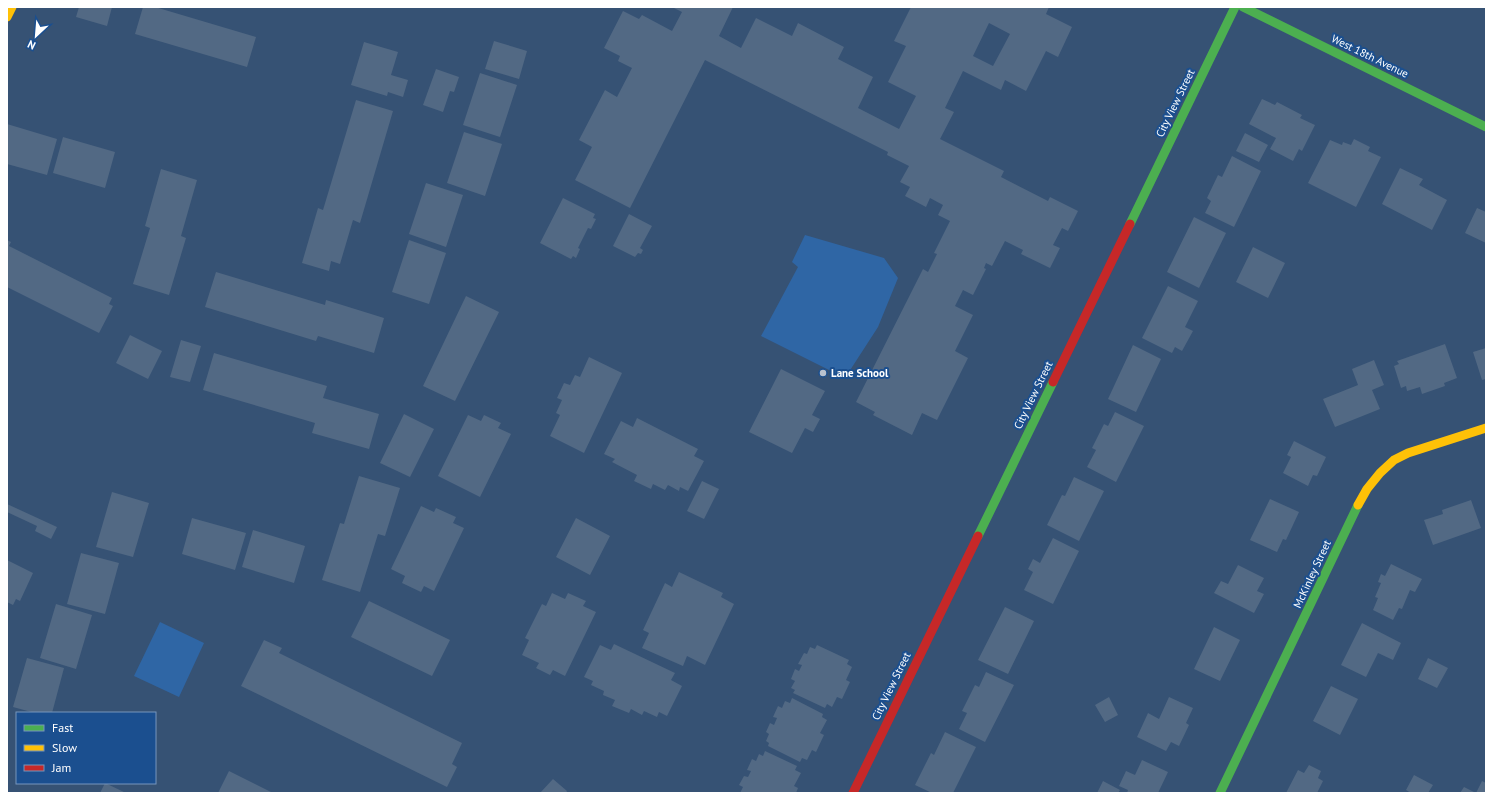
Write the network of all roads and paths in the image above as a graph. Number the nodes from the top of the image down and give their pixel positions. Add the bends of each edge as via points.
1 (12, 7) edge
2 (1235, 7) edge
3 (1243, 7) edge
4 (7, 17) edge
5 (1486, 127) edge
6 (1486, 428) edge
7 (853, 793) edge
8 (1220, 793) edge

1 - 4 street
2 - 7 street, City View Street
3 - 5 street, West 18th Avenue
6 - 8 street, McKinley Street via 1408,453 1394,460 1367,489

